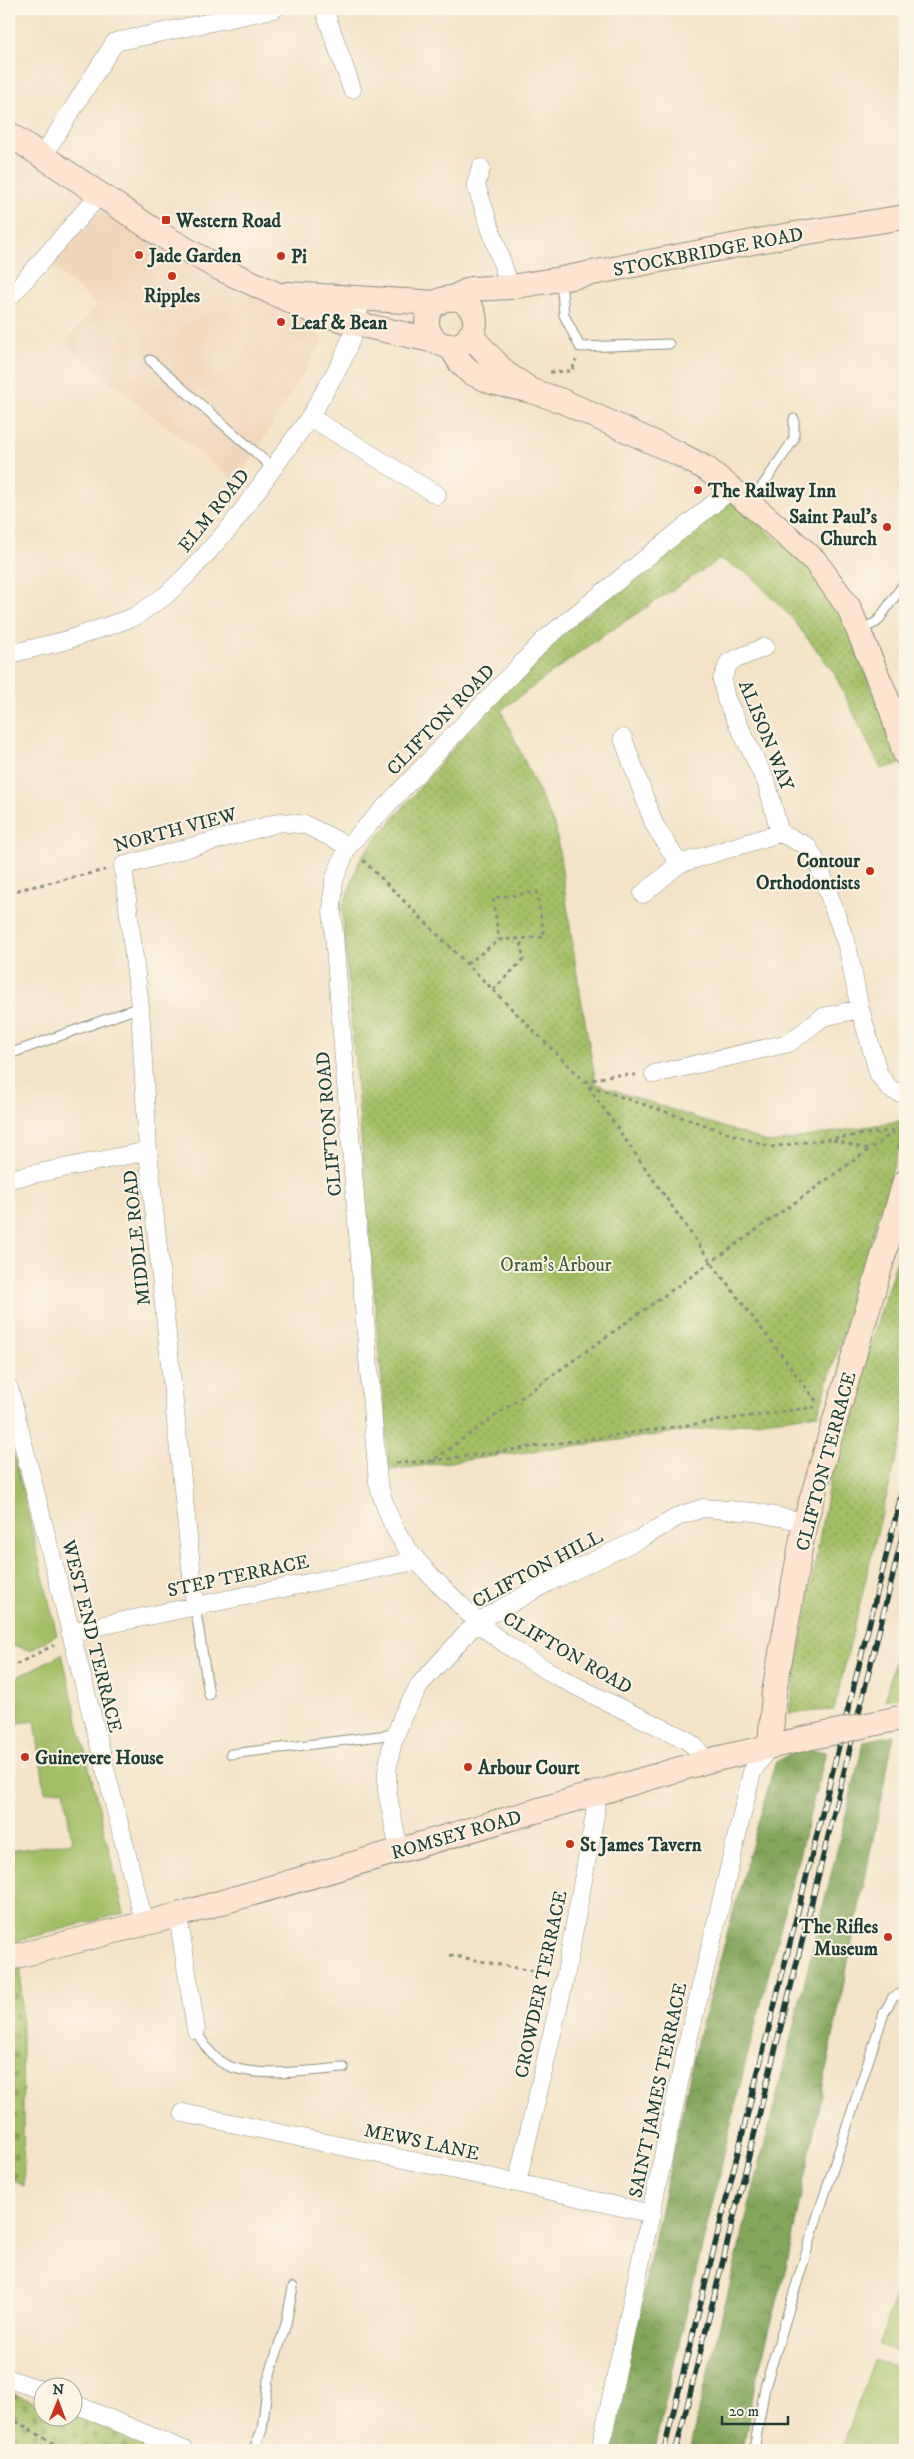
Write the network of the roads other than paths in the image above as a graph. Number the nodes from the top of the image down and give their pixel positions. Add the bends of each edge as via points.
1 (274, 9) edge
2 (324, 9) edge
3 (352, 89) dead end
4 (9, 134) edge
5 (42, 157) junction
6 (480, 168) dead end
7 (100, 194) junction
8 (905, 217) edge
9 (561, 279) junction
10 (510, 287) junction
11 (278, 294) junction
12 (9, 298) edge
13 (360, 298) junction
14 (444, 301) junction
15 (357, 324) junction
16 (457, 335) junction
17 (669, 344) dead end
18 (150, 360) dead end
19 (310, 417) junction
20 (794, 418) dead end
21 (273, 468) junction
22 (437, 495) dead end
23 (742, 496) junction
24 (905, 582) edge
25 (858, 632) junction
26 (765, 647) dead end
27 (9, 654) edge
28 (622, 738) dead end
29 (905, 754) edge
30 (780, 833) junction
31 (348, 846) junction
32 (679, 864) junction
33 (123, 866) joint
34 (643, 894) dead end
35 (140, 1007) junction
36 (860, 1009) junction
37 (9, 1054) edge
38 (654, 1074) dead end
39 (905, 1095) edge
40 (148, 1151) junction
41 (9, 1179) edge
42 (905, 1182) edge
43 (9, 1388) edge
44 (805, 1522) junction
45 (415, 1560) junction
46 (195, 1605) junction
47 (478, 1622) junction
48 (70, 1632) junction
49 (209, 1694) dead end
50 (903, 1718) edge
51 (396, 1734) junction
52 (770, 1745) junction
53 (231, 1754) dead end
54 (707, 1761) junction
55 (596, 1794) junction
56 (399, 1851) junction
57 (178, 1915) junction
58 (144, 1922) junction
59 (9, 1958) edge
60 (905, 1992) edge
61 (196, 2030) joint
62 (344, 2068) dead end
63 (183, 2113) dead end
64 (517, 2182) junction
65 (652, 2214) junction
66 (293, 2287) dead end
67 (9, 2378) edge
68 (32, 2386) edge
69 (82, 2407) edge
70 (184, 2450) edge
71 (254, 2450) edge
72 (600, 2450) edge
73 (754, 2450) edge

1 - 5 street via 115,42
2 - 3 street
4 - 5 main road, STOCKBRIDGE ROAD
5 - 7 main road, STOCKBRIDGE ROAD
6 - 10 street via 476,185
7 - 11 main road, STOCKBRIDGE ROAD via 199,257
7 - 12 street
8 - 9 main road, STOCKBRIDGE ROAD via 795,234
9 - 10 main road, STOCKBRIDGE ROAD
9 - 17 lane via 564,315 580,348
10 - 14 main road, STOCKBRIDGE ROAD via 471,289
10 - 16 main road, STOCKBRIDGE ROAD via 490,298
11 - 13 main road, STOCKBRIDGE ROAD
11 - 15 main road, STOCKBRIDGE ROAD via 315,312
13 - 14 main road, STOCKBRIDGE ROAD
13 - 15 street, ELM ROAD
14 - 16 main road via 463,302 472,312
14 - 16 main road via 428,314 428,328
15 - 16 main road, STOCKBRIDGE ROAD
15 - 19 street, ELM ROAD via 342,360
16 - 23 main road via 460,362 470,372 492,382 562,401 677,453 707,469
18 - 21 lane
19 - 21 street, ELM ROAD
19 - 22 street
20 - 23 lane via 794,439
21 - 27 street, ELM ROAD via 232,525 165,596 134,617 64,641
23 - 25 main road via 815,561 849,608
23 - 31 street, CLIFTON ROAD via 544,640
24 - 25 lane via 876,622
25 - 29 main road via 892,711
26 - 30 street, ALISON WAY via 729,662 722,680 726,700 767,784
28 - 32 street via 654,824
30 - 32 street
30 - 36 street via 807,846 819,866 848,949
31 - 33 street, NORTH VIEW via 306,825 281,822
31 - 45 street, CLIFTON ROAD via 334,880 332,910 378,1482 384,1508 398,1537
32 - 34 street
33 - 35 street, MIDDLE ROAD
35 - 37 lane
35 - 40 street, MIDDLE ROAD
36 - 38 street via 823,1017 789,1043
36 - 39 street via 879,1075 890,1090
40 - 41 street
40 - 46 street, MIDDLE ROAD
42 - 44 main road, CLIFTON TERRACE
43 - 48 street, WEST END TERRACE
44 - 47 street, CLIFTON HILL via 755,1512 703,1508 678,1516 642,1538 549,1582
44 - 52 main road, CLIFTON TERRACE via 772,1701
45 - 46 street, STEP TERRACE
45 - 47 street, CLIFTON ROAD
46 - 48 street, STEP TERRACE
46 - 49 lane
47 - 51 street, CLIFTON HILL via 421,1683
47 - 54 street, CLIFTON ROAD via 516,1651 560,1677 685,1739
48 - 58 street, WEST END TERRACE
50 - 52 main road, ROMSEY ROAD, bridge
51 - 53 lane
51 - 56 street, CLIFTON HILL via 387,1771 387,1791
52 - 54 main road, ROMSEY ROAD
52 - 65 street, SAINT JAMES TERRACE via 752,1772 688,2041
54 - 55 main road, ROMSEY ROAD
55 - 56 main road, ROMSEY ROAD
55 - 64 street, CROWDER TERRACE via 595,1815 565,1978
56 - 57 main road, ROMSEY ROAD
57 - 58 main road, ROMSEY ROAD
57 - 61 street
58 - 59 main road, ROMSEY ROAD
60 - 73 lane via 893,1997 884,2013 766,2387
61 - 62 lane via 216,2059 246,2071
63 - 64 street, MEWS LANE
64 - 65 street, MEWS LANE
65 - 72 street, SAINT JAMES TERRACE
66 - 71 lane via 286,2324 268,2380 262,2430
67 - 68 street
69 - 70 street

